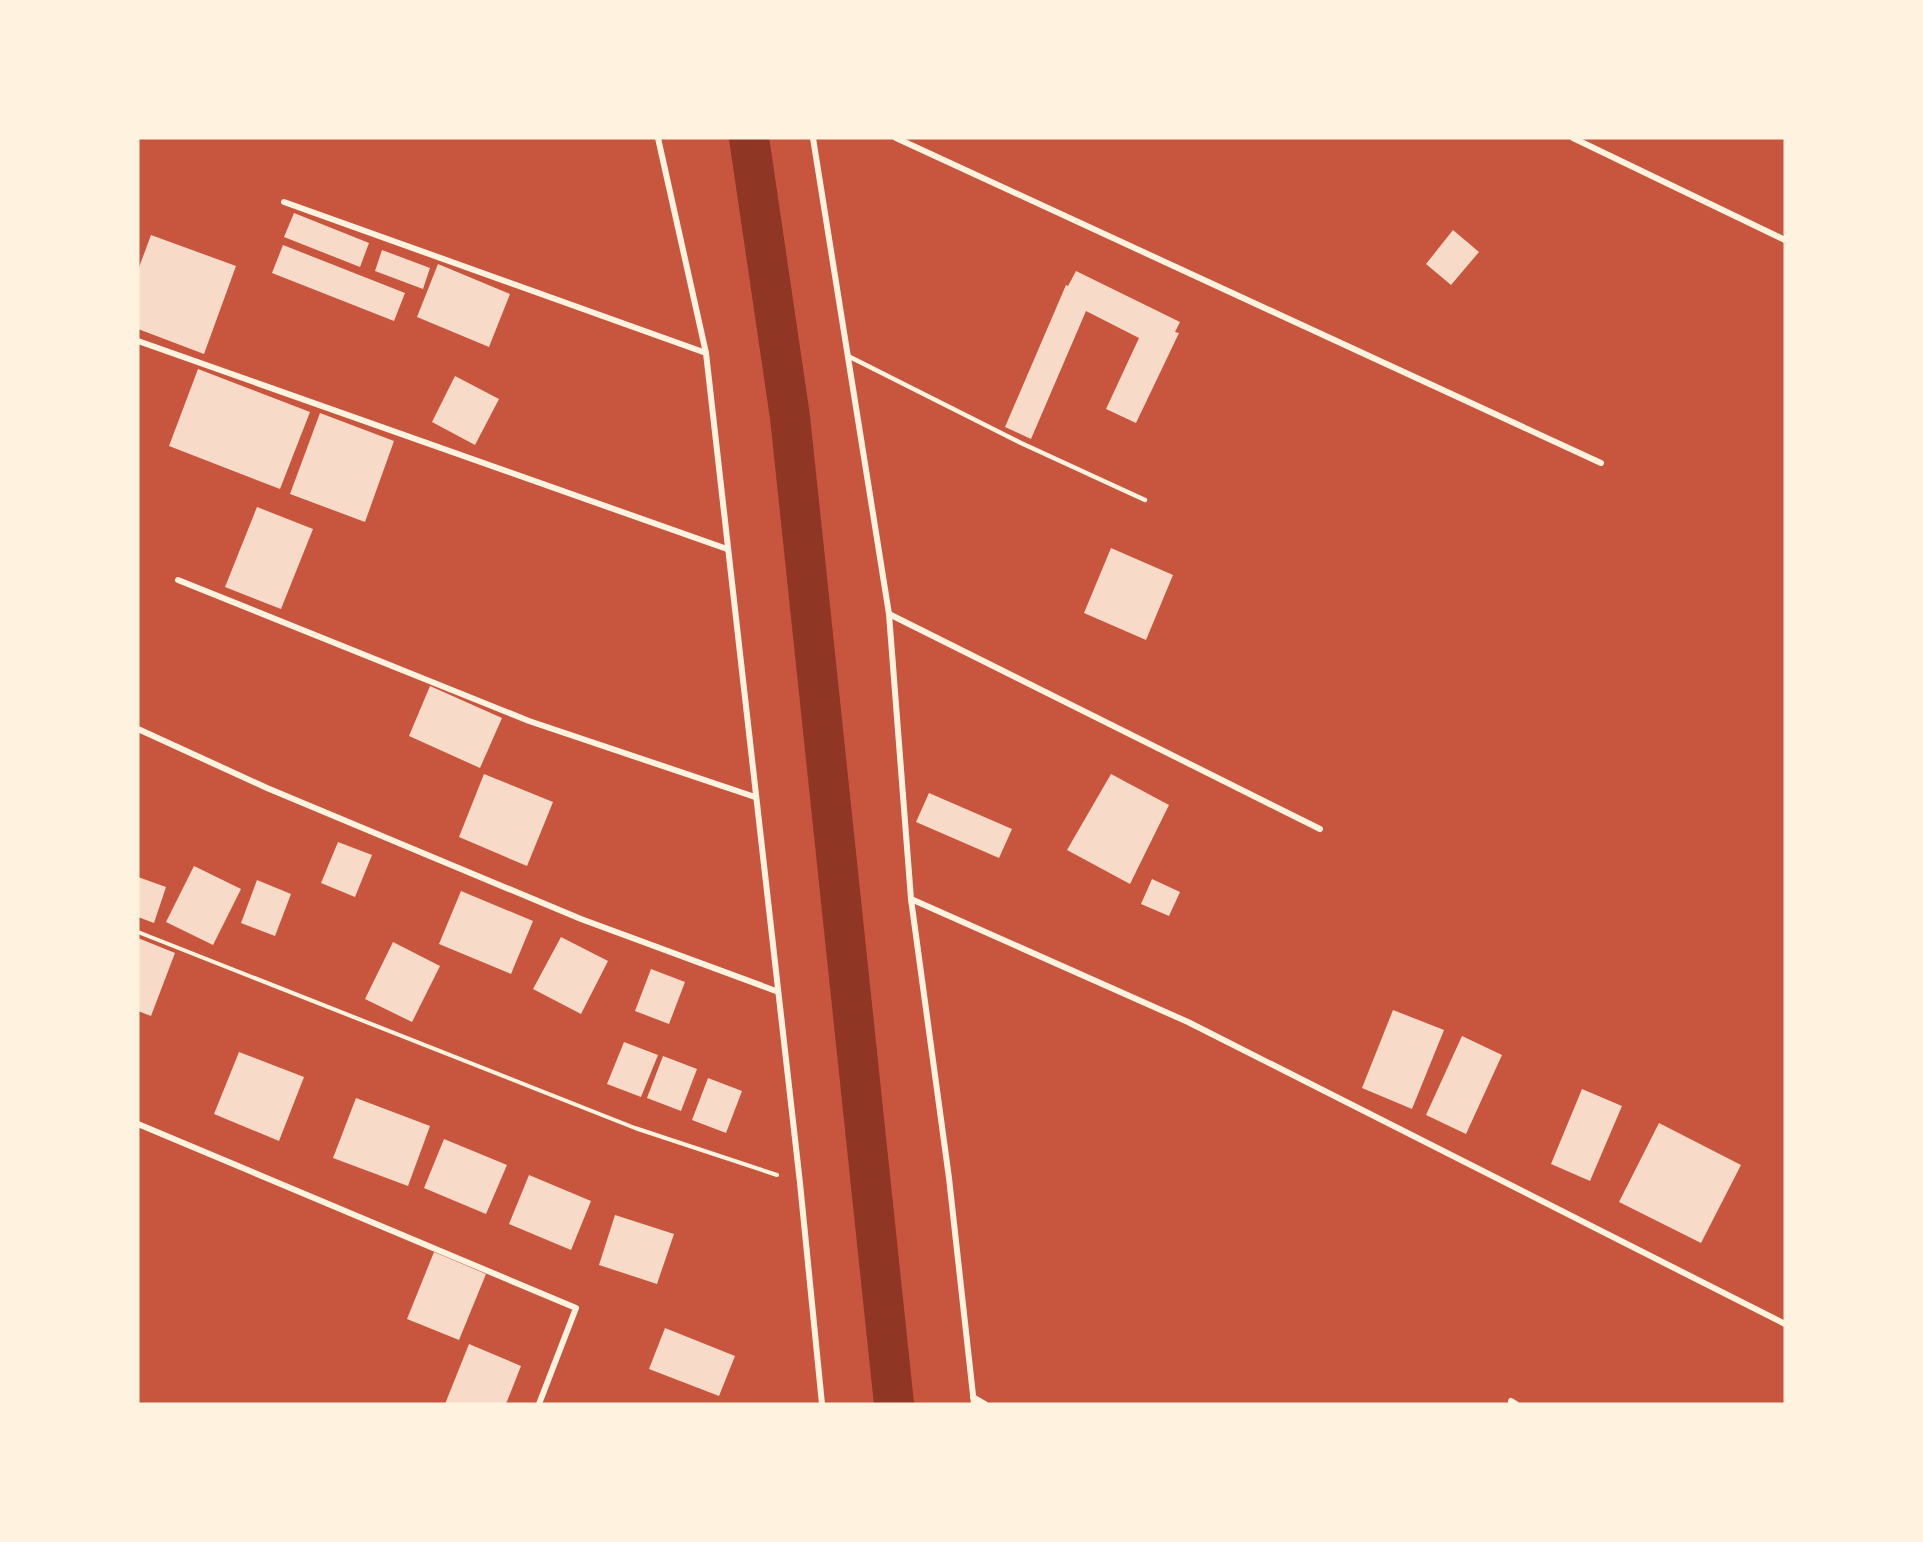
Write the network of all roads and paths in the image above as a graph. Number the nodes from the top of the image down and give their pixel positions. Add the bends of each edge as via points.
1 (657, 138) edge
2 (813, 138) edge
3 (896, 138) edge
4 (1573, 138) edge
5 (284, 202) dead end
6 (1785, 240) edge
7 (138, 341) edge
8 (706, 353) junction
9 (848, 356) junction
10 (1601, 463) dead end
11 (1145, 500) dead end
12 (727, 549) junction
13 (178, 580) dead end
14 (889, 614) junction
15 (138, 729) edge
16 (755, 797) junction
17 (1320, 829) dead end
18 (911, 899) junction
19 (138, 933) edge
20 (776, 991) junction
21 (138, 1124) edge
22 (800, 1183) junction
23 (1785, 1324) edge
24 (974, 1401) edge
25 (539, 1404) edge
26 (822, 1404) edge
27 (985, 1404) edge

1 - 8 street
2 - 9 street
3 - 10 street
4 - 6 street
5 - 8 street
7 - 12 street
8 - 12 street
9 - 11 lane
9 - 14 street
12 - 16 street
13 - 16 street via 530,721
14 - 17 street
14 - 18 street
15 - 20 street via 267,788 581,919
16 - 20 street
18 - 23 street via 1188,1022
18 - 24 street
19 - 22 path via 635,1128
20 - 22 street
21 - 25 street via 576,1308
22 - 26 street
24 - 27 street

